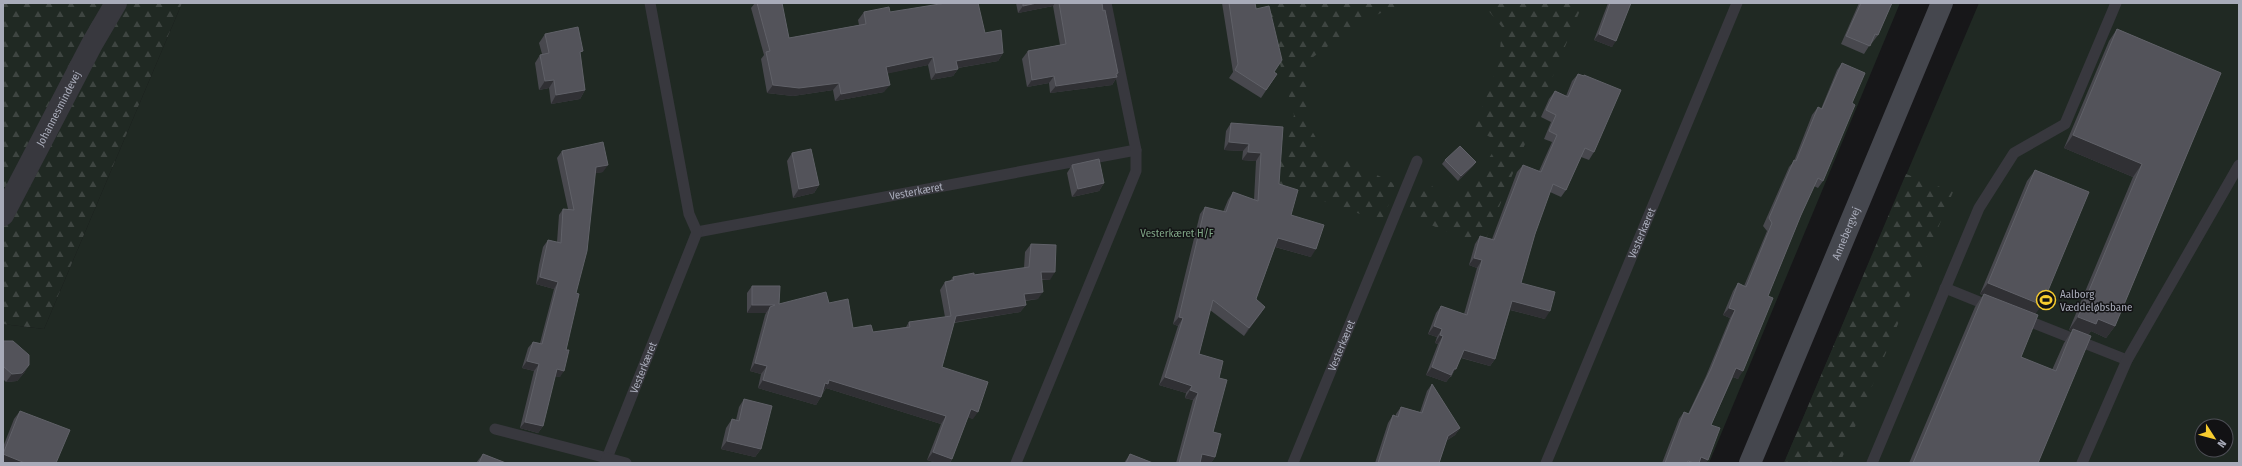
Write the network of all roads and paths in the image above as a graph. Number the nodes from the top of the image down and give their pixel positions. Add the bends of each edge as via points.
1 (116, 3) edge
2 (650, 3) edge
3 (1106, 3) edge
4 (1737, 3) edge
5 (1942, 3) edge
6 (2116, 3) edge
7 (1136, 150) junction
8 (1417, 160) dead end
9 (2239, 165) edge
10 (3, 215) edge
11 (697, 232) junction
12 (1945, 288) junction
13 (2127, 360) junction
14 (495, 429) dead end
15 (606, 461) edge
16 (626, 463) edge
17 (1016, 463) edge
18 (1293, 463) edge
19 (1546, 463) edge
20 (1750, 463) edge
21 (1872, 463) edge
22 (2082, 463) edge

1 - 10 street, Johannesmindevej
2 - 11 lane via 689,214
3 - 7 lane
4 - 19 lane, Vesterkæret
5 - 20 street, Annebergvej
6 - 12 lane via 2065,124 2014,152 1979,208
7 - 11 lane, Vesterkæret
7 - 17 lane via 1136,172
8 - 18 lane, Vesterkæret
9 - 13 lane
11 - 15 lane, Vesterkæret
12 - 13 lane
12 - 21 lane
13 - 22 lane
14 - 15 lane
15 - 16 lane

